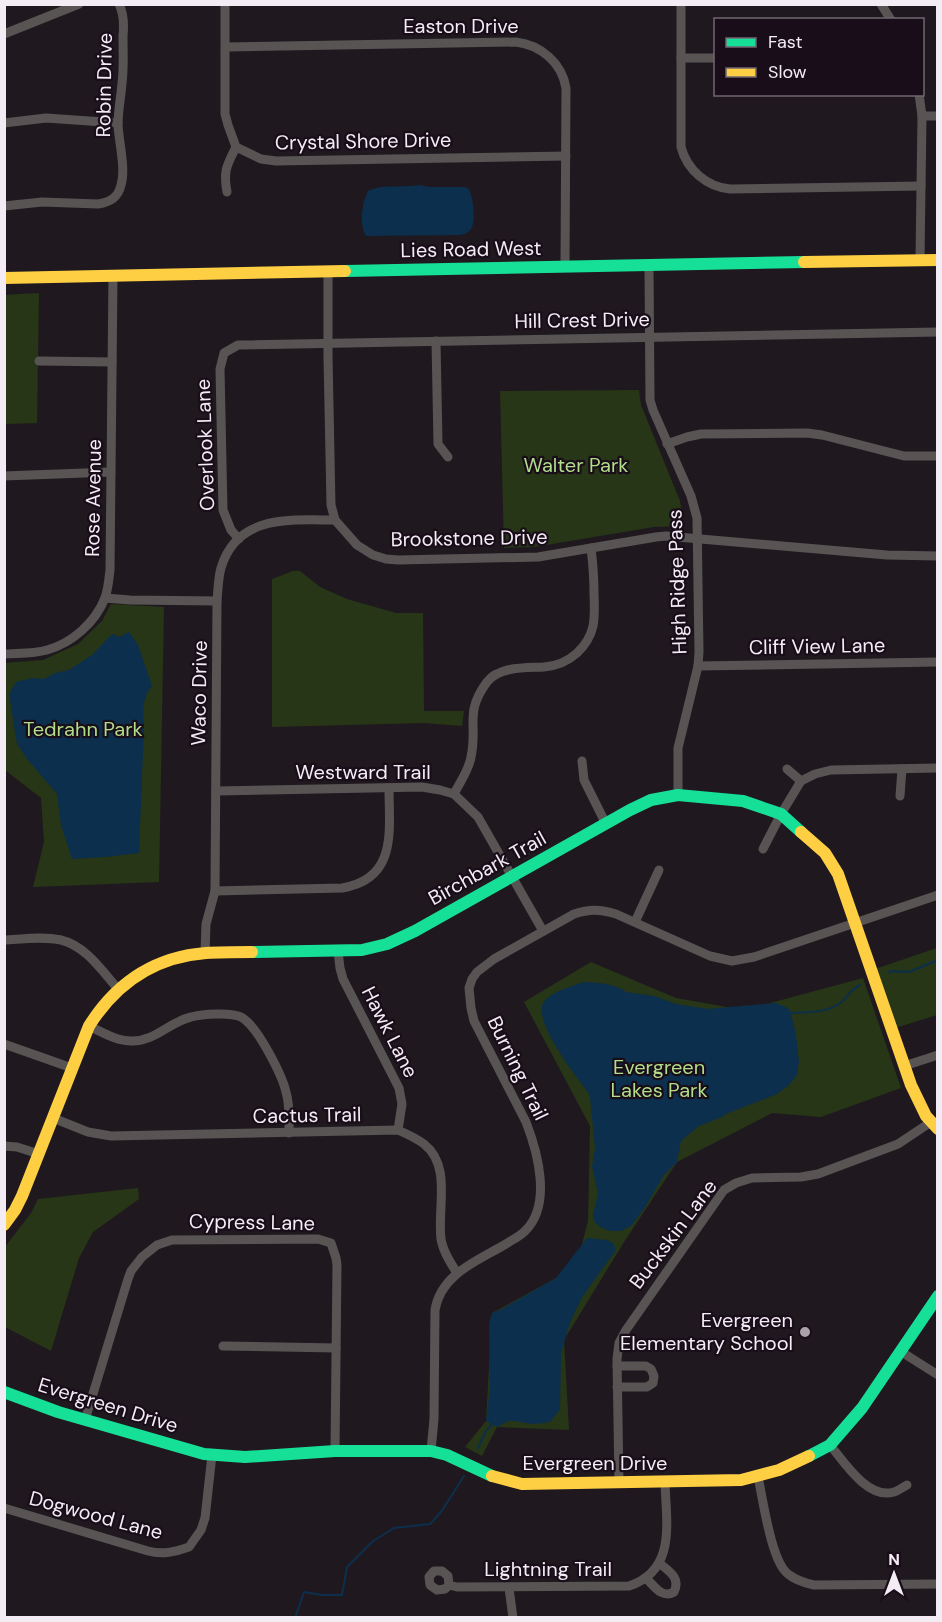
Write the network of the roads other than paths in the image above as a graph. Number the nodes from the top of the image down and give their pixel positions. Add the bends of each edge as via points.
1 (79, 4) edge
2 (119, 4) edge
3 (225, 4) edge
4 (681, 4) edge
5 (881, 4) edge
6 (890, 18) edge
7 (4, 34) edge
8 (226, 47) junction
9 (681, 58) junction
10 (714, 58) edge
11 (919, 96) edge
12 (922, 116) junction
13 (938, 116) edge
14 (4, 123) edge
15 (118, 123) junction
16 (236, 147) junction
17 (566, 156) junction
18 (921, 186) junction
19 (227, 192) dead end
20 (4, 206) edge
21 (920, 260) junction
22 (938, 260) edge
23 (649, 265) junction
24 (565, 266) junction
25 (328, 271) junction
26 (113, 275) junction
27 (4, 278) edge
28 (938, 332) edge
29 (649, 337) junction
30 (436, 341) junction
31 (328, 343) junction
32 (228, 349) joint
33 (39, 361) dead end
34 (112, 362) junction
35 (667, 444) junction
36 (938, 456) edge
37 (448, 457) dead end
38 (111, 472) junction
39 (4, 476) edge
40 (335, 520) junction
41 (239, 539) junction
42 (697, 539) junction
43 (591, 548) junction
44 (938, 556) edge
45 (105, 598) junction
46 (217, 601) junction
47 (4, 654) edge
48 (938, 662) edge
49 (698, 666) junction
50 (582, 761) dead end
51 (938, 768) edge
52 (787, 769) dead end
53 (902, 769) junction
54 (801, 781) junction
55 (388, 788) junction
56 (216, 791) junction
57 (454, 794) junction
58 (678, 795) junction
59 (900, 796) dead end
60 (781, 814) junction
61 (606, 824) junction
62 (763, 849) dead end
63 (659, 870) dead end
64 (512, 877) junction
65 (216, 891) junction
66 (938, 895) edge
67 (634, 922) junction
68 (855, 923) junction
69 (543, 931) junction
70 (4, 940) edge
71 (338, 951) junction
72 (205, 953) junction
73 (118, 989) junction
74 (89, 1026) junction
75 (4, 1044) edge
76 (938, 1055) edge
77 (904, 1066) junction
78 (72, 1068) junction
79 (53, 1118) junction
80 (934, 1126) edge
81 (398, 1131) junction
82 (289, 1133) junction
83 (4, 1146) edge
84 (39, 1154) junction
85 (4, 1225) edge
86 (457, 1273) junction
87 (938, 1296) edge
88 (223, 1346) dead end
89 (336, 1348) junction
90 (900, 1351) junction
91 (617, 1366) junction
92 (938, 1375) edge
93 (617, 1387) junction
94 (4, 1392) edge
95 (86, 1420) junction
96 (830, 1445) junction
97 (335, 1451) junction
98 (431, 1451) junction
99 (212, 1455) junction
100 (758, 1477) junction
101 (619, 1482) junction
102 (665, 1482) junction
103 (907, 1485) dead end
104 (4, 1508) edge
105 (189, 1547) junction
106 (197, 1555) dead end
107 (659, 1563) junction
108 (646, 1578) junction
109 (938, 1584) edge
110 (449, 1585) dead end
111 (509, 1588) junction
112 (513, 1617) edge

1 - 7 street
2 - 15 street, Robin Drive via 124,23
3 - 8 street
4 - 9 street
5 - 6 street
8 - 16 street via 225,114
8 - 17 street, Easton Drive via 529,44 542,50 563,76
9 - 10 street
9 - 18 street via 681,147 689,165 705,181 730,189
11 - 12 street
12 - 13 street
12 - 18 street
14 - 15 street via 46,118
15 - 20 street, Robin Drive via 122,182 114,198 98,204 42,202
16 - 17 street, Crystal Shore Drive via 276,162
16 - 19 street via 224,177
17 - 24 street, Easton Drive
18 - 21 street
21 - 22 street, Lies Road West
21 - 23 street, Lies Road West
23 - 24 street, Lies Road West
23 - 29 street, High Ridge Pass
24 - 25 street, Lies Road West
25 - 26 street, Lies Road West
25 - 31 street
26 - 27 street, Lies Road West
26 - 34 street, Rose Avenue
28 - 29 street, Hill Crest Drive
29 - 30 street, Hill Crest Drive
29 - 35 street, High Ridge Pass via 650,400
30 - 31 street, Hill Crest Drive
30 - 37 street via 438,444
31 - 32 street, Hill Crest Drive via 243,344
31 - 40 street via 330,495
32 - 41 street, Overlook Lane via 220,369 222,504 224,517
33 - 34 street
34 - 38 street, Rose Avenue
35 - 36 street via 701,434 807,433 904,456
35 - 42 street, High Ridge Pass via 694,505
38 - 39 street
38 - 45 street, Rose Avenue via 110,570
40 - 41 street, Waco Drive via 274,521
40 - 43 street, Brookstone Drive via 357,545 386,559 531,558
41 - 46 street, Waco Drive via 221,567
42 - 43 street, Brookstone Drive via 656,537
42 - 44 street, Brookstone Drive
42 - 49 street, High Ridge Pass
43 - 57 street via 595,615 588,640 566,662 514,668 489,679 474,706 471,758
45 - 46 street
45 - 47 street, Rose Avenue via 84,629 68,641 47,650
46 - 56 street, Waco Drive
48 - 49 street, Cliff View Lane
49 - 58 street, High Ridge Pass via 678,748
50 - 61 street via 584,780
51 - 53 street
52 - 54 street
53 - 54 street via 831,770
53 - 59 street
54 - 60 street
55 - 56 street, Westward Trail
55 - 57 street, Westward Trail via 430,788
55 - 65 street via 387,852 379,869 364,881 342,888
56 - 65 street, Waco Drive
57 - 64 street, Westward Trail via 478,818
58 - 60 street, Birchbark Trail via 743,801
58 - 61 street, Birchbark Trail via 643,803
60 - 62 street
60 - 68 street, Birchbark Trail via 825,853 843,887
61 - 64 street, Birchbark Trail
63 - 67 street
64 - 69 street, Westward Trail
64 - 71 street, Birchbark Trail via 396,941 375,948
65 - 72 street, Waco Drive via 206,924
66 - 68 street, Burning Trail
67 - 68 street, Burning Trail via 710,956 732,961
67 - 69 street, Burning Trail via 594,909 574,914
68 - 77 street, Birchbark Trail
69 - 86 street, Burning Trail via 477,972 469,988 474,1021 536,1149 540,1184 537,1211 525,1231
70 - 73 street via 54,939 74,945
71 - 72 street, Birchbark Trail
71 - 81 street, Hawk Lane via 343,979 399,1088 402,1104
72 - 73 street, Birchbark Trail via 161,962
73 - 74 street, Birchbark Trail
74 - 78 street, Birchbark Trail
74 - 82 street via 131,1041 149,1039 190,1017 240,1017 262,1040 284,1084
75 - 78 street
76 - 77 street
77 - 80 street, Birchbark Trail via 916,1097
78 - 79 street, Birchbark Trail
79 - 82 street, Cactus Trail via 103,1136
79 - 84 street, Birchbark Trail
80 - 91 street, Buckskin Lane via 818,1174 752,1178 724,1190 626,1330 619,1343
81 - 82 street, Cactus Trail
81 - 86 street, Cactus Trail via 426,1145 437,1162 441,1179 441,1238
83 - 84 street
84 - 85 street, Birchbark Trail via 18,1204
86 - 98 street, Burning Trail via 442,1289 435,1310
87 - 90 street, Evergreen Drive
88 - 89 street
89 - 95 street, Cypress Lane via 337,1265 331,1244 309,1238 172,1240 150,1250 131,1271
89 - 97 street, Cypress Lane
90 - 92 street
90 - 96 street, Evergreen Drive via 862,1408
91 - 93 street, Buckskin Lane
91 - 93 street via 646,1366 654,1376 647,1387
93 - 101 street, Buckskin Lane
94 - 95 street, Evergreen Drive
95 - 99 street, Evergreen Drive
96 - 100 street, Evergreen Drive via 792,1466
96 - 103 street via 856,1478 870,1488 884,1493
97 - 98 street, Evergreen Drive
97 - 99 street, Evergreen Drive via 245,1457
98 - 101 street, Evergreen Drive via 513,1483
99 - 105 street via 205,1518
100 - 102 street, Evergreen Drive
100 - 109 street via 775,1554 786,1574 813,1585
101 - 102 street, Evergreen Drive
102 - 107 street via 667,1543
104 - 105 street, Dogwood Lane via 159,1554
105 - 106 street
107 - 108 street
107 - 108 street via 676,1578 674,1592 662,1594
108 - 111 street, Lightning Trail via 629,1586
110 - 111 street, Lightning Trail
111 - 112 street

